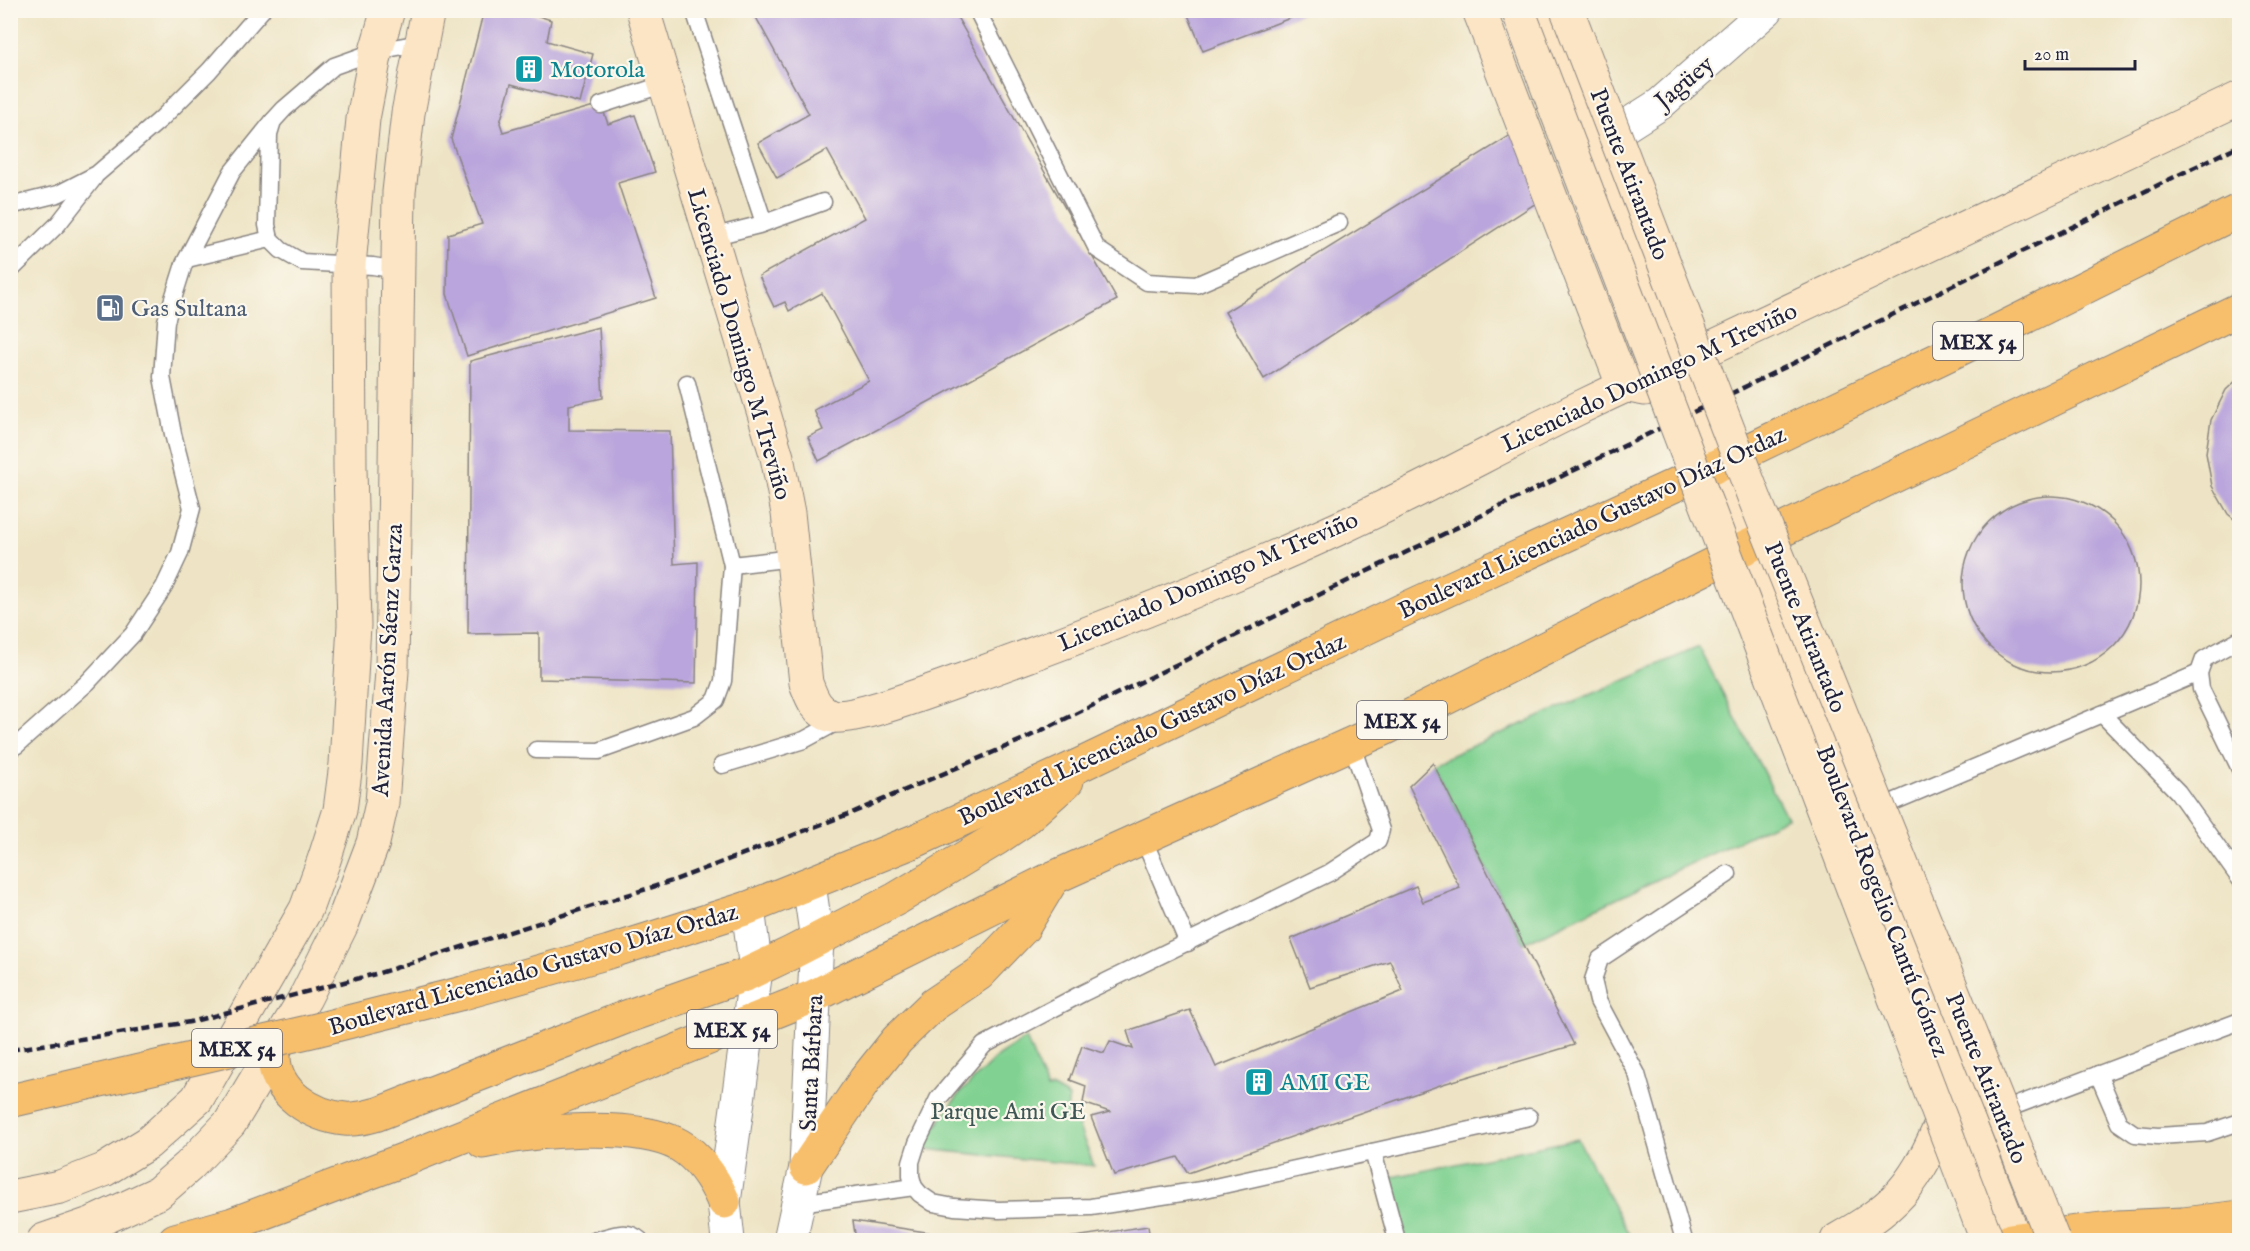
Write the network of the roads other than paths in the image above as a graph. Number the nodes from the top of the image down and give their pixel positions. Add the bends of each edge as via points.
1 (262, 10) edge
2 (388, 10) edge
3 (428, 10) edge
4 (643, 10) edge
5 (694, 10) edge
6 (977, 10) edge
7 (1479, 10) edge
8 (1518, 10) edge
9 (1543, 10) edge
10 (1567, 10) edge
11 (1767, 10) edge
12 (420, 43) junction
13 (376, 51) junction
14 (666, 84) junction
15 (2240, 98) edge
16 (602, 105) dead end
17 (273, 121) junction
18 (1594, 146) junction
19 (97, 174) junction
20 (823, 202) dead end
21 (10, 206) edge
22 (2240, 210) edge
23 (764, 223) junction
24 (1339, 223) dead end
25 (711, 237) junction
26 (270, 240) junction
27 (187, 259) junction
28 (349, 265) junction
29 (397, 270) junction
30 (10, 271) edge
31 (2240, 309) edge
32 (1683, 361) junction
33 (687, 383) dead end
34 (1623, 386) junction
35 (1684, 396) junction
36 (1714, 467) junction
37 (1745, 548) junction
38 (793, 558) junction
39 (732, 565) junction
40 (2240, 639) edge
41 (2199, 673) junction
42 (2102, 714) junction
43 (849, 715) junction
44 (1351, 743) junction
45 (10, 749) edge
46 (536, 750) dead end
47 (1082, 764) junction
48 (722, 765) dead end
49 (2240, 769) edge
50 (1851, 820) junction
51 (1143, 838) junction
52 (1728, 874) dead end
53 (1053, 878) junction
54 (2240, 879) edge
55 (809, 884) junction
56 (748, 908) junction
57 (817, 940) junction
58 (1188, 943) junction
59 (756, 969) junction
60 (814, 996) junction
61 (2240, 1021) edge
62 (750, 1022) junction
63 (279, 1038) junction
64 (2098, 1074) junction
65 (1956, 1090) junction
66 (10, 1101) edge
67 (1529, 1117) dead end
68 (2240, 1122) edge
69 (1970, 1124) junction
70 (1373, 1152) junction
71 (403, 1160) junction
72 (806, 1167) junction
73 (914, 1187) junction
74 (10, 1197) edge
75 (724, 1202) junction
76 (798, 1203) junction
77 (2240, 1217) edge
78 (2108, 1234) edge
79 (44, 1240) edge
80 (175, 1240) edge
81 (596, 1240) edge
82 (640, 1240) edge
83 (728, 1240) edge
84 (790, 1240) edge
85 (1397, 1240) edge
86 (1684, 1240) edge
87 (1837, 1240) edge
88 (1987, 1240) edge
89 (2014, 1240) edge
90 (2053, 1240) edge

1 - 19 lane via 161,119
2 - 13 main road, Avenida Aarón Sáenz Garza
3 - 12 main road, Avenida Aarón Sáenz Garza
4 - 14 main road, Licenciado Domingo M Treviño
5 - 23 lane
6 - 24 lane via 1097,249 1147,282 1196,285
7 - 34 main road
8 - 88 main road, Puente Atirantado, bridge
9 - 18 main road, Boulevard Rogelio Cantú Gómez
10 - 90 main road, Puente Atirantado, bridge via 1754,497
11 - 18 street, Jagüey via 1660,104
12 - 13 lane
12 - 29 main road, Avenida Aarón Sáenz Garza via 399,192
13 - 17 lane via 334,66
13 - 28 main road, Avenida Aarón Sáenz Garza via 363,119
14 - 16 lane
14 - 25 main road, Licenciado Domingo M Treviño
15 - 32 main road, Licenciado Domingo M Treviño
17 - 26 lane via 269,134
17 - 27 lane via 232,172
18 - 32 main road, Boulevard Rogelio Cantú Gómez
19 - 21 lane via 58,194
19 - 30 lane via 58,224
20 - 23 lane
22 - 36 main road, Boulevard Licenciado Gustavo Díaz Ordaz / MEX 54
23 - 25 lane
25 - 38 main road, Licenciado Domingo M Treviño via 777,457
26 - 27 lane
26 - 28 lane via 302,261
27 - 45 lane via 166,321 162,377 192,508 180,553 164,588 133,634 87,683
28 - 29 lane
28 - 74 main road, Avenida Aarón Sáenz Garza via 354,624 346,764 339,810 306,909 197,1099 148,1143 104,1170 60,1187
29 - 63 main road, Avenida Aarón Sáenz Garza via 392,671 382,803 374,843 343,922
31 - 37 main road, MEX 54
32 - 34 main road, Licenciado Domingo M Treviño
32 - 35 main road, Boulevard Rogelio Cantú Gómez
33 - 39 lane
34 - 35 main road
34 - 43 main road, Licenciado Domingo M Treviño via 1346,525 1205,585 1051,648
35 - 36 main road, Boulevard Rogelio Cantú Gómez
36 - 37 main road, Boulevard Rogelio Cantú Gómez
36 - 47 main road, Boulevard Licenciado Gustavo Díaz Ordaz / MEX 54
37 - 44 main road, MEX 54
37 - 50 main road, Boulevard Rogelio Cantú Gómez
38 - 39 lane
38 - 43 main road, Licenciado Domingo M Treviño via 806,683 819,710 831,716
39 - 46 lane via 723,681 716,700 694,717 599,751
40 - 41 lane via 2204,659
41 - 42 lane
41 - 49 lane via 2200,689
42 - 50 lane
42 - 54 lane via 2178,792
43 - 48 lane via 804,740
44 - 51 main road, MEX 54
44 - 58 lane via 1381,830 1378,842 1329,873
47 - 55 main road, Boulevard Licenciado Gustavo Díaz Ordaz / MEX 54 via 917,840
47 - 57 main road via 1013,828
50 - 65 main road, Boulevard Rogelio Cantú Gómez
51 - 53 main road, MEX 54
51 - 58 lane
52 - 86 lane via 1600,959 1593,980 1598,1001 1637,1074
53 - 60 main road, MEX 54
53 - 72 main road via 1023,928 979,974 933,1005 897,1041
55 - 56 main road, Boulevard Licenciado Gustavo Díaz Ordaz / MEX 54
55 - 57 street, Santa Bárbara
56 - 59 street
56 - 66 main road, Boulevard Licenciado Gustavo Díaz Ordaz / MEX 54, bridge via 463,993
57 - 59 main road
57 - 60 street, Santa Bárbara
58 - 73 lane via 984,1045 938,1099 910,1162
59 - 62 street
59 - 63 main road via 363,1118 328,1116 296,1100 278,1072 274,1056
60 - 62 main road, MEX 54
60 - 72 street, Santa Bárbara
61 - 64 lane
62 - 71 main road, MEX 54
62 - 75 street
63 - 79 main road, Avenida Aarón Sáenz Garza via 230,1123 158,1193
64 - 68 lane via 2119,1123 2135,1134 2206,1133
64 - 69 lane
65 - 69 main road, Boulevard Rogelio Cantú Gómez
65 - 87 main road via 1926,1156 1901,1193 1866,1223
67 - 70 lane
69 - 89 main road, Boulevard Rogelio Cantú Gómez
70 - 73 lane via 1201,1190 1091,1207 954,1207 933,1203
70 - 85 lane
71 - 75 main road via 500,1138 598,1130 647,1134 693,1155 717,1184
71 - 80 main road, MEX 54 via 233,1224
72 - 76 street, Santa Bárbara
73 - 76 lane
75 - 83 street
76 - 84 street, Santa Bárbara
77 - 78 main road
78 - 89 main road
81 - 82 lane via 626,1233

